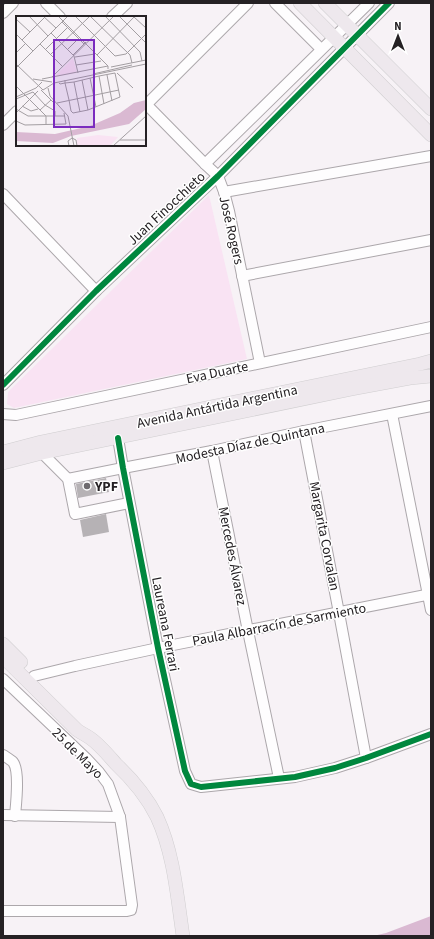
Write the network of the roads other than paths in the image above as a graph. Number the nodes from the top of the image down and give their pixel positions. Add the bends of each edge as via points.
1 (13, 3) edge
2 (46, 3) edge
3 (127, 3) edge
4 (248, 3) edge
5 (275, 3) edge
6 (300, 3) edge
7 (325, 3) edge
8 (369, 3) edge
9 (389, 3) edge
10 (3, 13) edge
11 (59, 16) edge
12 (113, 16) edge
13 (347, 25) junction
14 (357, 35) junction
15 (334, 37) junction
16 (344, 48) junction
17 (322, 49) junction
18 (146, 103) edge
19 (431, 109) edge
20 (16, 112) edge
21 (3, 125) edge
22 (431, 135) edge
23 (431, 156) edge
24 (205, 164) junction
25 (218, 176) junction
26 (224, 192) junction
27 (3, 194) edge
28 (431, 240) edge
29 (242, 276) junction
30 (96, 291) junction
31 (431, 327) edge
32 (431, 361) edge
33 (260, 362) junction
34 (431, 376) edge
35 (3, 385) edge
36 (431, 406) edge
37 (3, 414) edge
38 (392, 414) junction
39 (304, 431) junction
40 (118, 438) junction
41 (212, 451) junction
42 (3, 452) edge
43 (42, 453) junction
44 (3, 463) edge
45 (123, 468) junction
46 (68, 479) junction
47 (130, 502) junction
48 (430, 594) edge
49 (431, 610) edge
50 (339, 612) junction
51 (248, 631) junction
52 (3, 644) edge
53 (158, 648) junction
54 (3, 657) edge
55 (34, 676) junction
56 (3, 679) edge
57 (431, 734) edge
58 (91, 739) junction
59 (3, 755) edge
60 (366, 758) junction
61 (279, 778) junction
62 (3, 815) edge
63 (15, 816) junction
64 (120, 817) junction
65 (3, 911) edge
66 (183, 936) edge

1 - 10 street
2 - 11 street
3 - 12 street
4 - 18 street
5 - 17 street
6 - 15 main road
7 - 13 main road
8 - 13 street, Juan Finocchieto
9 - 14 street, Juan Finocchieto
13 - 14 main road
13 - 15 street, Juan Finocchieto
14 - 16 street, Juan Finocchieto
14 - 19 main road
15 - 16 main road
15 - 17 street, Juan Finocchieto
16 - 22 main road
16 - 25 street, Juan Finocchieto
17 - 24 street, Juan Finocchieto
18 - 24 street, José Rogers
20 - 21 street
23 - 26 street
24 - 25 street, José Rogers
25 - 26 street, José Rogers
25 - 30 street, Juan Finocchieto
26 - 29 street, José Rogers
27 - 30 street
28 - 29 street
29 - 33 street, José Rogers
30 - 35 street, Juan Finocchieto
31 - 33 street, Eva Duarte
32 - 42 main road, Avenida Antártida Argentina
33 - 37 street, Eva Duarte via 16,414
34 - 40 main road, Avenida Antártida Argentina via 352,389
36 - 38 street, Modesta Díaz de Quintana
38 - 39 street, Modesta Díaz de Quintana
38 - 48 street
39 - 41 street, Modesta Díaz de Quintana
39 - 50 street, Margarita Corvalan
40 - 43 main road, Avenida Antártida Argentina
40 - 45 street, Laureana Ferrari
41 - 45 street, Modesta Díaz de Quintana
41 - 51 street, Mercedes Álvarez
43 - 44 main road, Avenida Antártida Argentina
43 - 46 street
45 - 46 street, Modesta Díaz de Quintana
45 - 47 street, Laureana Ferrari
46 - 47 street via 75,514
47 - 53 street, Laureana Ferrari
48 - 49 street
48 - 50 street, Paula Albarracín de Sarmiento
50 - 51 street, Paula Albarracín de Sarmiento
50 - 60 street, Margarita Corvalan
51 - 53 street, Paula Albarracín de Sarmiento
51 - 61 street, Mercedes Álvarez
52 - 55 main road
53 - 55 street, Paula Albarracín de Sarmiento
53 - 61 street, Laureana Ferrari via 185,771 192,784 201,787
54 - 58 main road via 77,730
55 - 58 main road via 85,728
56 - 64 street, 25 de Mayo via 99,772 108,784
57 - 60 street
58 - 66 main road via 126,773 156,816 165,837 176,883
59 - 63 street via 13,762 16,770
60 - 61 street via 335,768
62 - 63 street
63 - 64 street
64 - 65 street, 25 de Mayo via 131,910

